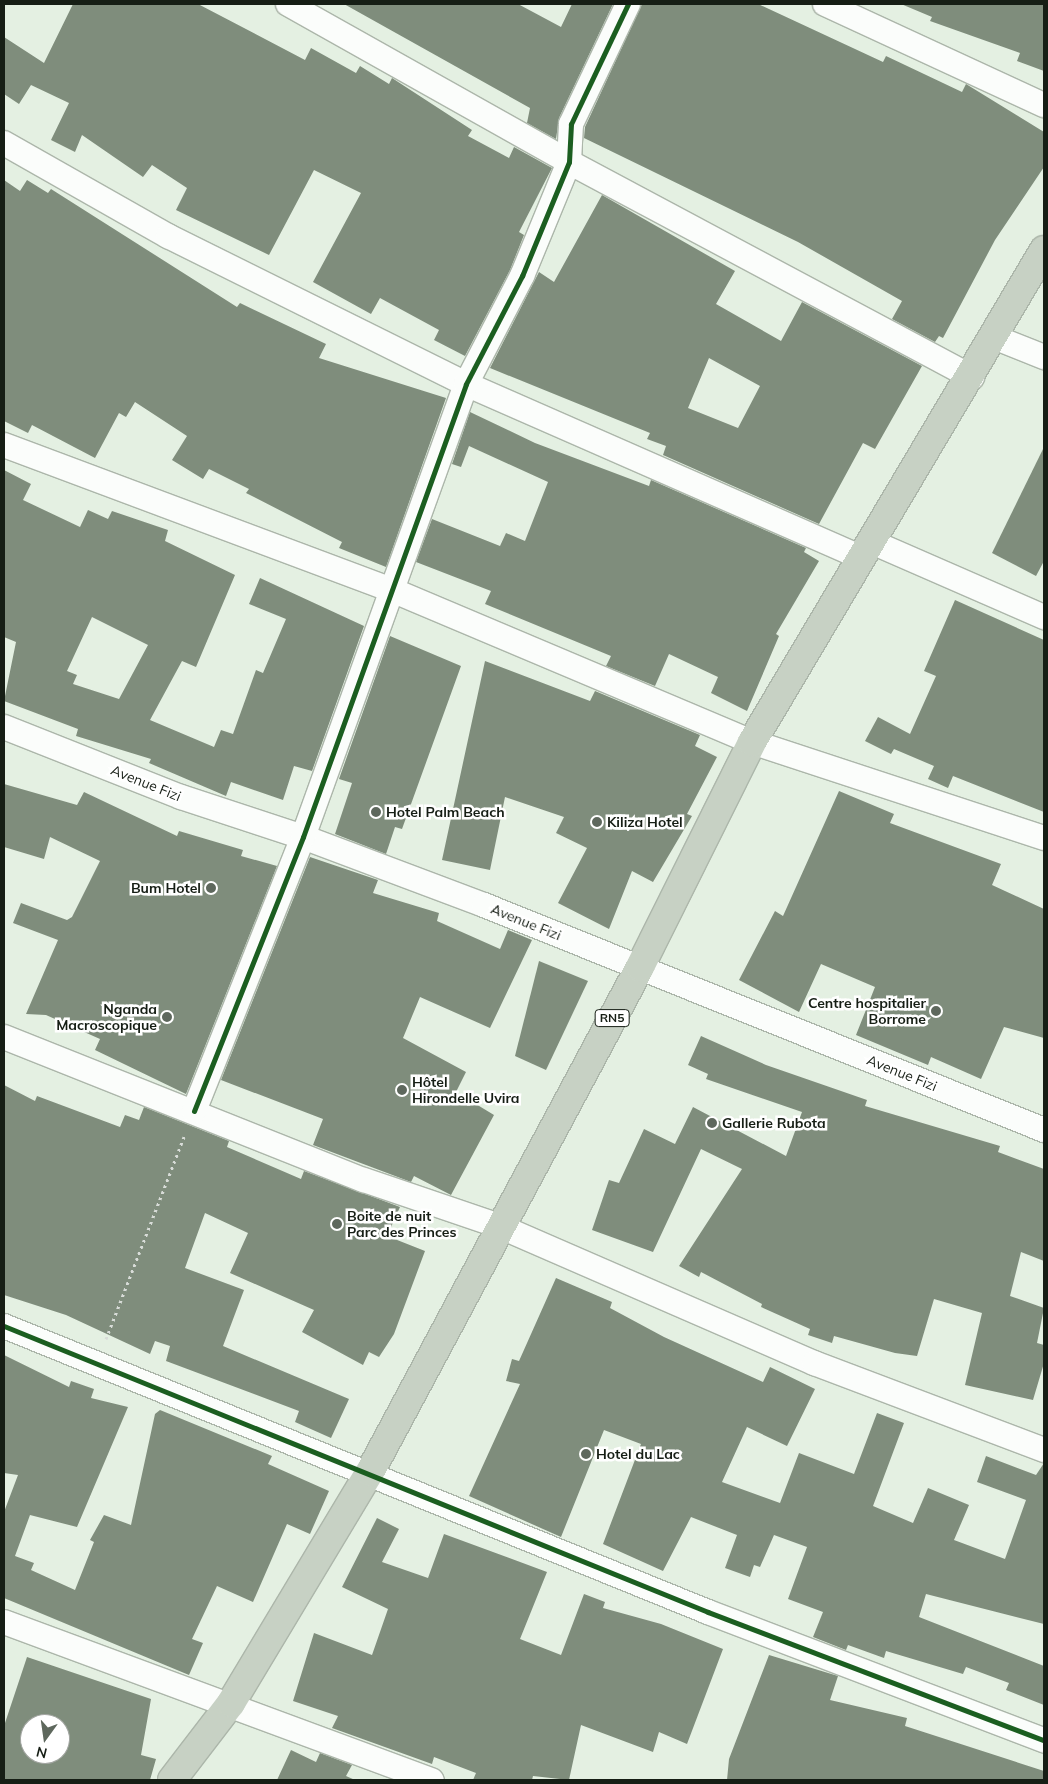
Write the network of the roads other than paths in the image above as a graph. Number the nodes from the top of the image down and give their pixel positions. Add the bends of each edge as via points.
1 (288, 4) edge
2 (628, 4) edge
3 (824, 4) edge
4 (1044, 105) edge
5 (4, 144) edge
6 (569, 162) junction
7 (1044, 250) edge
8 (994, 338) junction
9 (1044, 357) edge
10 (972, 377) junction
11 (466, 384) junction
12 (4, 445) edge
13 (867, 550) junction
14 (392, 590) junction
15 (1044, 617) edge
16 (4, 727) edge
17 (752, 742) junction
18 (303, 837) junction
19 (1044, 838) edge
20 (640, 967) junction
21 (4, 1037) edge
22 (194, 1111) junction
23 (1044, 1130) edge
24 (499, 1226) junction
25 (4, 1326) edge
26 (1044, 1450) edge
27 (370, 1472) junction
28 (4, 1622) edge
29 (231, 1703) junction
30 (1044, 1740) edge
31 (172, 1780) edge
32 (432, 1780) edge

1 - 6 street
2 - 6 street via 571,124
3 - 4 street
5 - 11 street via 168,236
6 - 10 street
6 - 11 street via 522,276
7 - 8 highway, RN5
8 - 9 street
8 - 10 highway, RN5
10 - 13 highway, RN5
11 - 13 street
11 - 14 street
12 - 14 street
13 - 15 street
13 - 17 highway, RN5
14 - 17 street
14 - 18 street
16 - 18 street, Avenue Fizi via 181,797
17 - 19 street
17 - 20 highway, RN5
18 - 20 street, Avenue Fizi
18 - 22 street
20 - 23 street, Avenue Fizi
20 - 24 highway, RN5
21 - 22 street
22 - 24 street via 364,1180
24 - 26 street via 814,1363
24 - 27 highway, RN5
25 - 27 street
27 - 29 highway, RN5
27 - 30 street via 708,1612
28 - 29 street
29 - 31 highway, RN5
29 - 32 street

